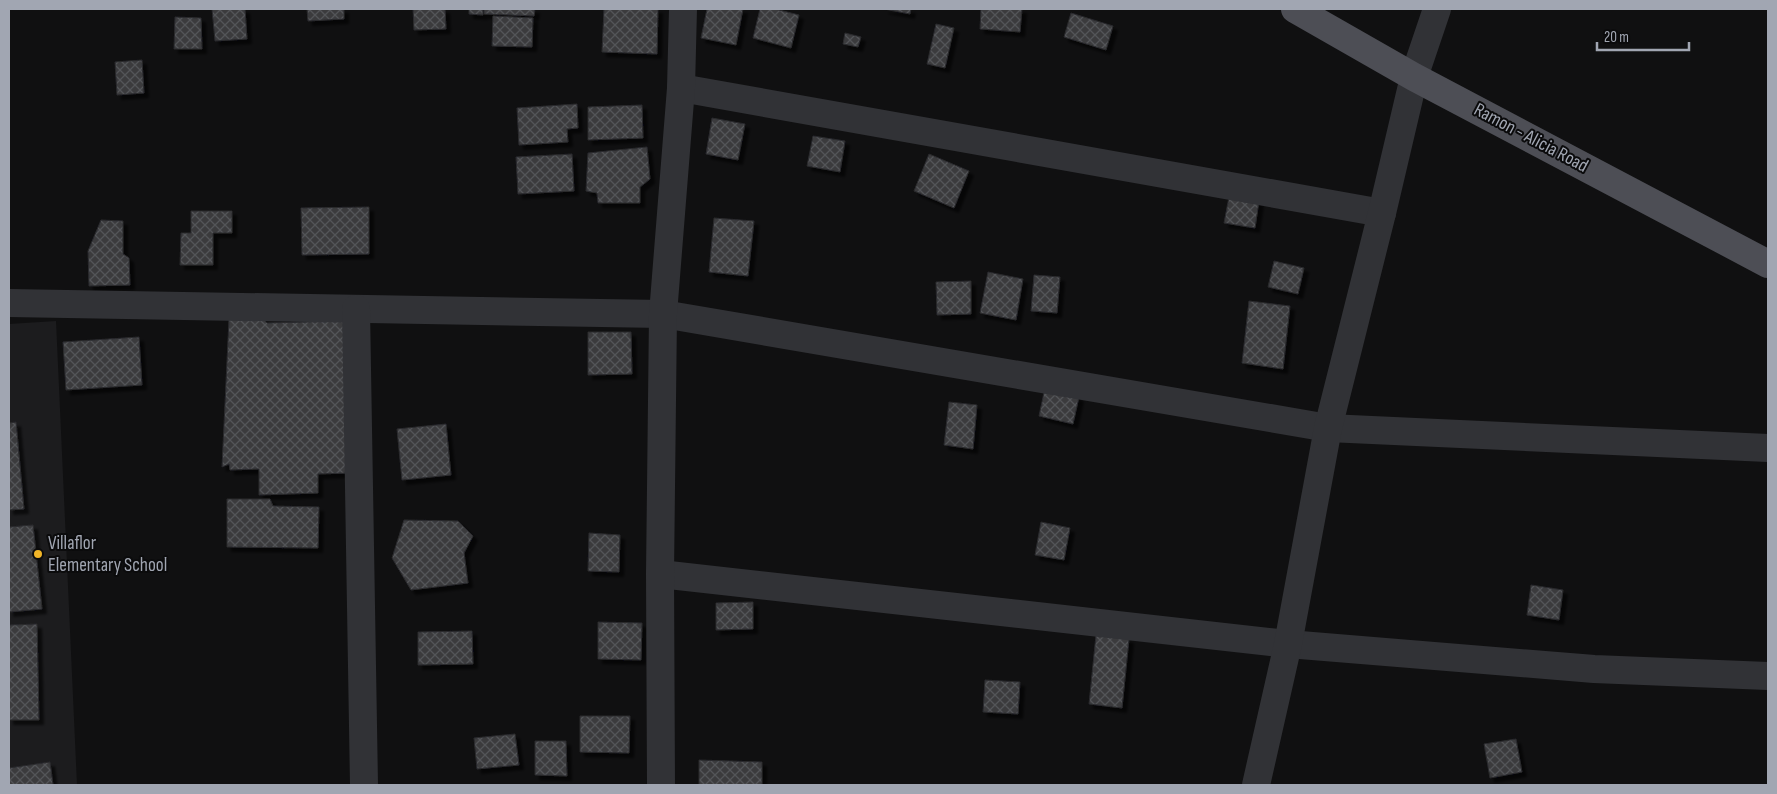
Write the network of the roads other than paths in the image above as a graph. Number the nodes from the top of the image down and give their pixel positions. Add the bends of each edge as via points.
1 (683, 9) edge
2 (1295, 9) edge
3 (1437, 9) edge
4 (1414, 77) junction
5 (681, 88) junction
6 (1382, 213) junction
7 (1768, 264) edge
8 (9, 303) edge
9 (356, 309) junction
10 (663, 314) junction
11 (1328, 428) junction
12 (1768, 448) edge
13 (660, 574) junction
14 (1288, 644) junction
15 (1768, 676) edge
16 (364, 785) edge
17 (661, 785) edge
18 (1256, 785) edge

1 - 5 street
2 - 4 main road, Ramon - Alicia Road
3 - 4 street
4 - 6 street
4 - 7 main road, Ramon - Alicia Road
5 - 6 street
5 - 10 street
6 - 11 street
8 - 9 street
9 - 10 street
9 - 16 street
10 - 11 street
10 - 13 street
11 - 12 street
11 - 14 street
13 - 14 street
13 - 17 street
14 - 15 street via 1594,669
14 - 18 street

